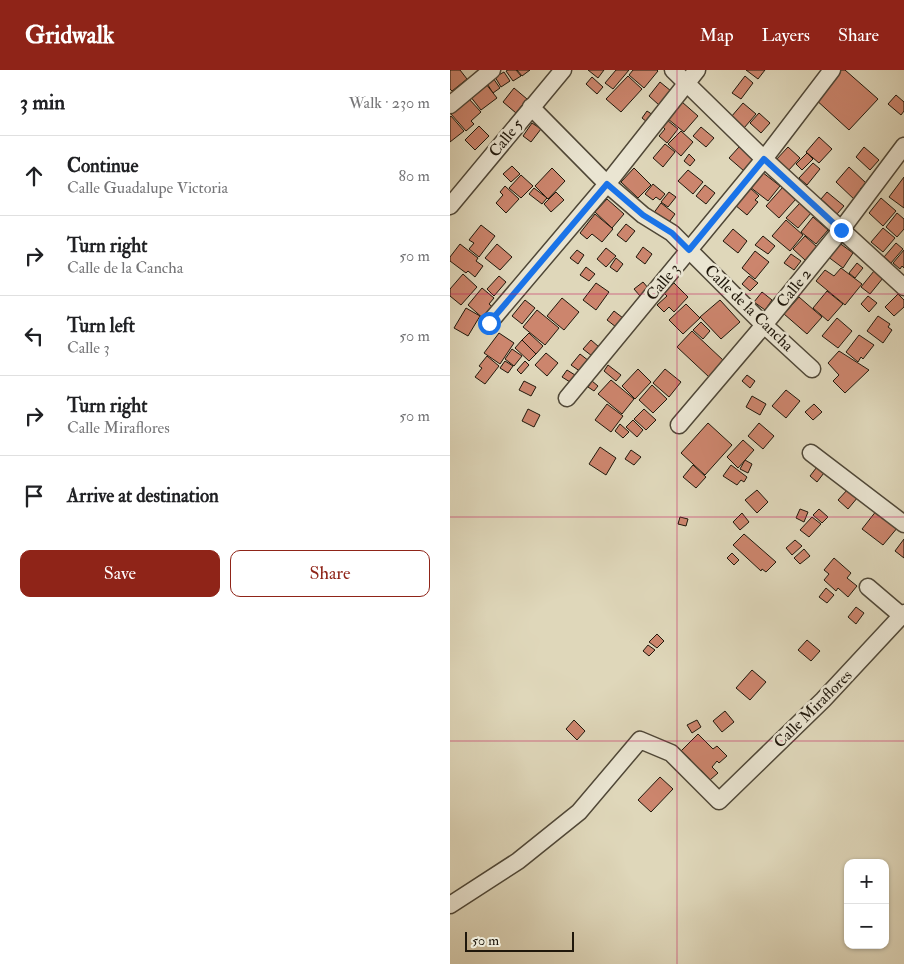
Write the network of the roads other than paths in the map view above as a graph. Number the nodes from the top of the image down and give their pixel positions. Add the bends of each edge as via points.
1 (492, 70) edge
2 (563, 70) edge
3 (673, 70) edge
4 (832, 70) edge
5 (692, 76) edge
6 (450, 105) edge
7 (531, 107) junction
8 (904, 146) edge
9 (764, 159) junction
10 (607, 184) junction
11 (450, 206) edge
12 (841, 230) junction
13 (689, 250) junction
14 (904, 287) edge
15 (489, 323) dead end
16 (764, 325) junction
17 (812, 369) dead end
18 (567, 398) dead end
19 (678, 425) dead end
20 (811, 453) dead end
21 (904, 524) edge
22 (868, 587) dead end
23 (903, 614) edge
24 (450, 906) edge

1 - 6 street
2 - 7 street, Calle 5
3 - 5 street
4 - 9 street, Calle 3
5 - 9 street
5 - 10 street
7 - 10 street, Calle de la Cancha
7 - 11 street, Calle 5
8 - 12 street, Calle 2
9 - 12 street
9 - 13 street, Calle 3
10 - 13 street, Calle de la Cancha via 643,215 672,233
10 - 15 street
12 - 14 street
12 - 16 street, Calle 2
13 - 16 street, Calle de la Cancha
13 - 18 street, Calle 3
16 - 17 street, Calle de la Cancha
16 - 19 street, Calle 2
20 - 21 street
22 - 23 street
23 - 24 street, Calle Miraflores via 823,700 719,801 671,753 640,740 579,812 518,862

